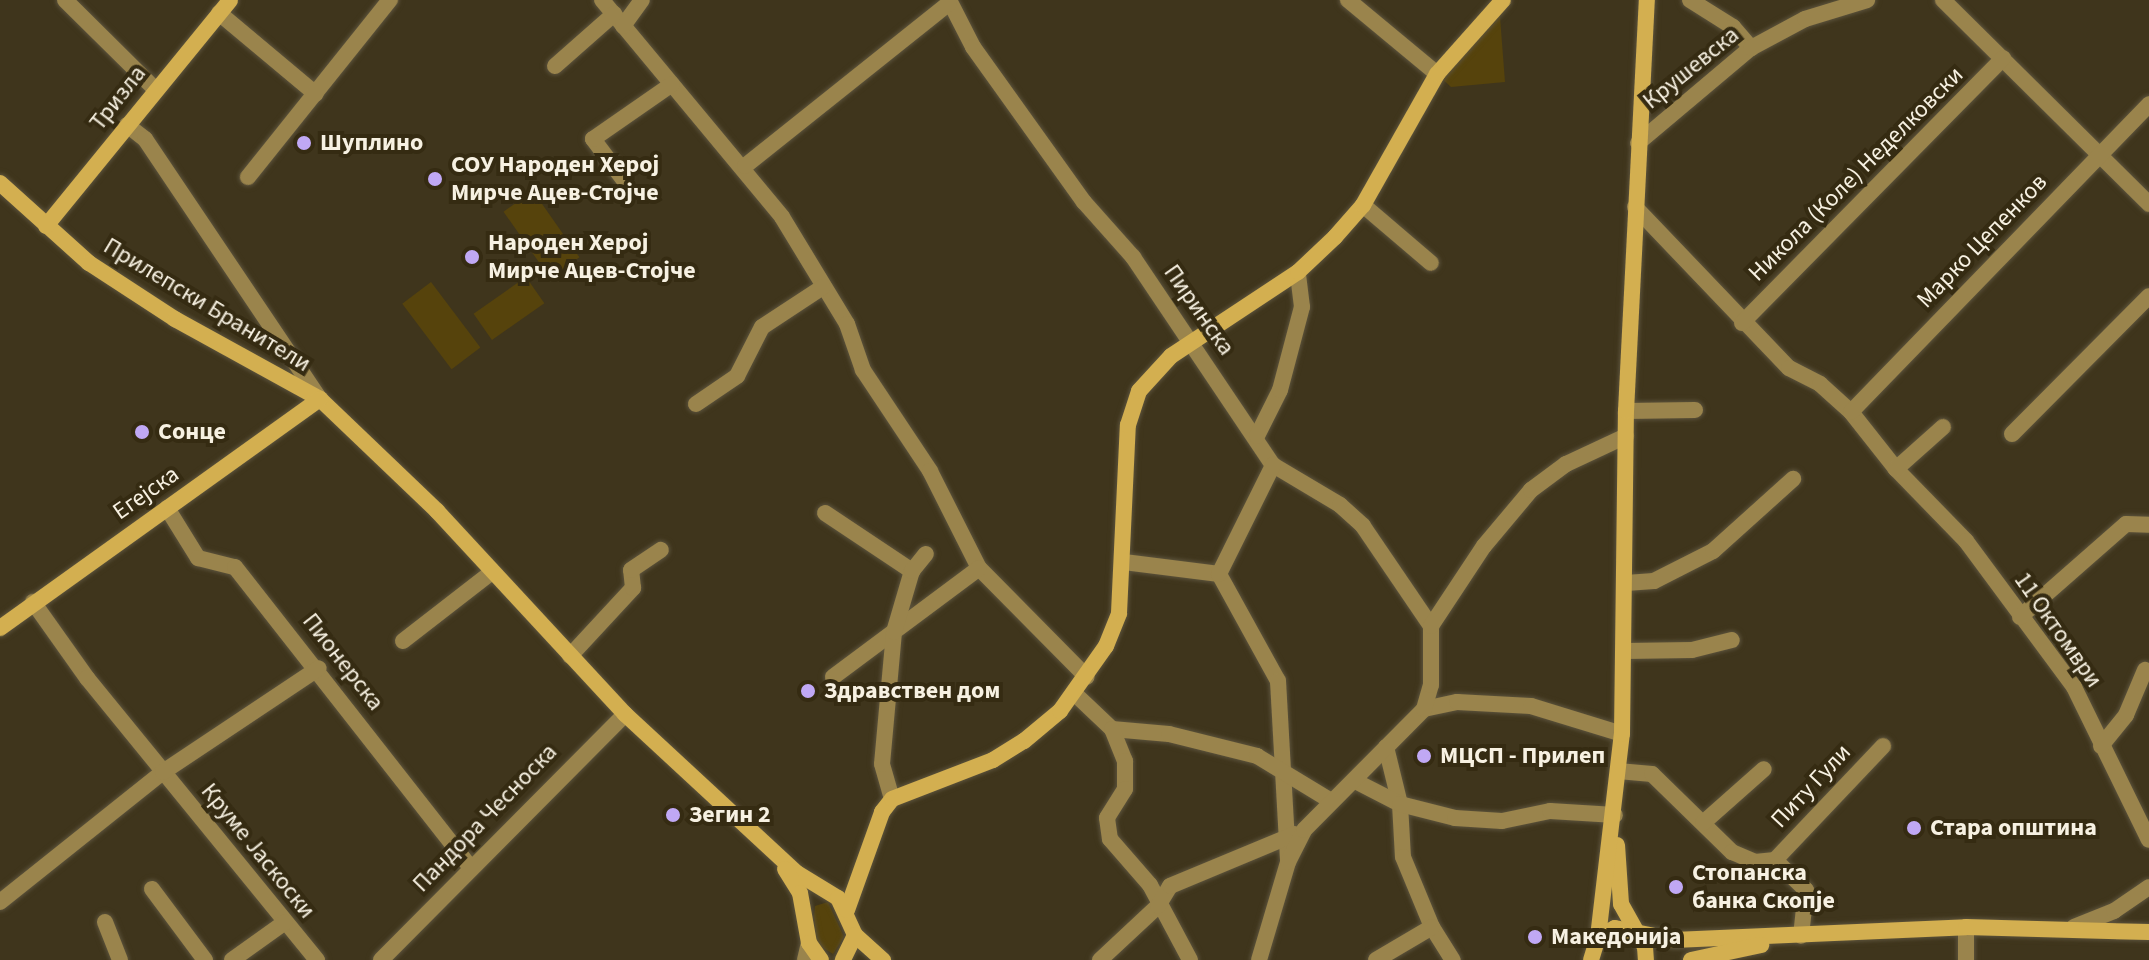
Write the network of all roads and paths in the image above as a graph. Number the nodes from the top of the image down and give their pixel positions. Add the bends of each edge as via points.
1 (65, 0) edge
2 (390, 0) edge
3 (602, 0) edge
4 (642, 0) edge
5 (1348, 0) edge
6 (1503, 0) edge
7 (1647, 0) edge
8 (1690, 0) edge
9 (1867, 0) edge
10 (1943, 0) edge
11 (949, 2) edge
12 (224, 7) edge
13 (619, 20) junction
14 (1751, 48) junction
15 (2003, 58) junction
16 (555, 66) dead end
17 (1437, 74) junction
18 (672, 84) junction
19 (155, 89) junction
20 (316, 94) junction
21 (2149, 104) edge
22 (127, 125) junction
23 (1638, 143) junction
24 (2097, 156) junction
25 (745, 166) junction
26 (248, 177) dead end
27 (623, 179) dead end
28 (0, 183) edge
29 (2149, 204) edge
30 (1363, 205) junction
31 (1635, 207) junction
32 (46, 226) junction
33 (1431, 263) dead end
34 (1298, 272) junction
35 (823, 287) junction
36 (2149, 296) edge
37 (1742, 323) junction
38 (1192, 341) junction
39 (320, 399) junction
40 (696, 404) dead end
41 (1695, 410) dead end
42 (1626, 411) junction
43 (1851, 412) junction
44 (1943, 427) dead end
45 (2012, 434) dead end
46 (1257, 436) junction
47 (1626, 436) junction
48 (1273, 465) junction
49 (1896, 469) junction
50 (1793, 479) dead end
51 (167, 508) junction
52 (825, 513) dead end
53 (2149, 525) edge
54 (661, 550) dead end
55 (926, 554) dead end
56 (1124, 562) junction
57 (979, 568) junction
58 (912, 571) junction
59 (492, 572) junction
60 (1219, 574) junction
61 (1626, 583) junction
62 (33, 602) junction
63 (2020, 617) junction
64 (1431, 626) junction
65 (0, 628) edge
66 (894, 632) junction
67 (1732, 640) dead end
68 (403, 641) dead end
69 (1625, 651) junction
70 (570, 656) junction
71 (319, 668) junction
72 (2145, 670) dead end
73 (833, 677) dead end
74 (1087, 677) junction
75 (1074, 693) junction
76 (1424, 709) junction
77 (625, 714) junction
78 (1112, 729) junction
79 (1622, 734) junction
80 (1883, 746) dead end
81 (2101, 746) junction
82 (1386, 747) junction
83 (1279, 766) junction
84 (1764, 769) dead end
85 (1618, 771) junction
86 (163, 772) junction
87 (1357, 782) junction
88 (892, 799) junction
89 (1331, 801) junction
90 (1400, 804) junction
91 (1615, 815) junction
92 (1703, 823) junction
93 (755, 829) junction
94 (1304, 830) junction
95 (1287, 837) junction
96 (2149, 840) edge
97 (1775, 860) junction
98 (1288, 862) junction
99 (866, 865) junction
100 (470, 867) junction
101 (2149, 887) edge
102 (152, 889) dead end
103 (829, 891) junction
104 (0, 902) edge
105 (1158, 906) junction
106 (805, 909) junction
107 (847, 910) junction
108 (105, 922) dead end
109 (285, 922) junction
110 (1432, 927) junction
111 (1966, 927) junction
112 (2074, 927) junction
113 (2149, 932) edge
114 (1634, 933) junction
115 (855, 935) junction
116 (1801, 936) junction
117 (1598, 937) junction
118 (809, 943) junction
119 (1589, 958) edge
120 (120, 960) edge
121 (205, 960) edge
122 (232, 960) edge
123 (317, 960) edge
124 (381, 960) edge
125 (805, 960) edge
126 (821, 960) edge
127 (848, 960) edge
128 (883, 960) edge
129 (1100, 960) edge
130 (1190, 960) edge
131 (1259, 960) edge
132 (1376, 960) edge
133 (1453, 960) edge
134 (1646, 960) edge
135 (1691, 960) edge
136 (1966, 960) edge

1 - 19 street
2 - 20 street
3 - 13 street
4 - 13 street
5 - 17 street
6 - 17 street
7 - 23 street
8 - 14 street via 1733,27
9 - 14 street, Крушевска via 1805,19
10 - 15 street
11 - 25 street
11 - 38 street, Пиринска via 973,47 1084,202 1128,250
12 - 19 street, Тризла
12 - 20 street
13 - 16 street
13 - 18 street
14 - 23 street, Крушевска
15 - 24 street
15 - 37 street, Никола (Коле) Неделковски
17 - 30 street
18 - 25 street
18 - 27 street via 593,139
19 - 22 street, Тризла
20 - 26 street
21 - 24 street, Марко Цепенков
22 - 32 street, Тризла
22 - 39 street, Прилепски Бранители via 145,139
23 - 31 street
24 - 29 street
24 - 43 street, Марко Цепенков
25 - 35 street
28 - 32 street, Прилепски Бранители
30 - 33 street
30 - 34 street
31 - 37 street, 11 Октомври
31 - 42 street
32 - 39 street, Прилепски Бранители via 89,263 175,319
34 - 38 street
34 - 46 street via 1302,307 1280,390
35 - 40 street via 762,327 737,376
35 - 57 street via 847,324 863,370 930,471
36 - 45 street
37 - 43 street, 11 Октомври via 1789,368 1820,384
38 - 46 street, Пиринска
38 - 56 street via 1139,391 1128,425
39 - 51 street, Егејска
39 - 59 street, Прилепски Бранители via 437,511
41 - 42 street
42 - 47 street
43 - 49 street, 11 Октомври
44 - 49 street
46 - 48 street, Пиринска
47 - 61 street
47 - 64 street via 1566,464 1531,490 1484,546
48 - 60 street
48 - 64 street via 1340,505 1363,526
49 - 63 street, 11 Октомври via 1966,541
50 - 61 street via 1713,551 1654,581
51 - 62 street, Егејска
51 - 71 street, Пионерска via 198,558 235,567
52 - 58 street
53 - 63 street via 2126,524
54 - 70 street via 631,570 633,588
55 - 58 street
56 - 60 street
56 - 74 street via 1119,613
57 - 66 street
57 - 74 street
58 - 66 street
59 - 68 street
59 - 70 street, Прилепски Бранители
60 - 83 street via 1278,681
61 - 69 street
62 - 65 street, Егејска
62 - 86 street, Круме Јаскоски
63 - 81 street, 11 Октомври via 2074,687
64 - 76 street via 1431,685
66 - 73 street
66 - 88 street via 882,764
67 - 69 street via 1692,650
69 - 79 street
70 - 77 street, Прилепски Бранители
71 - 86 street, Круме Јаскоски
71 - 100 street, Пионерска
72 - 81 street via 2126,715
74 - 75 street
75 - 78 street
75 - 88 street via 1024,741 993,760
76 - 79 street via 1457,702 1531,706
76 - 82 street
77 - 93 street, Прилепски Бранители
77 - 100 street, Пандора Чесноска
78 - 83 street via 1197,740
78 - 105 street via 1125,761 1125,789 1106,826 1110,839 1150,885
79 - 85 street
80 - 97 street, Питу Гули
81 - 96 street, 11 Октомври
82 - 87 street
82 - 90 street
83 - 89 street
83 - 95 street
84 - 92 street, Питу Гули
85 - 91 street
85 - 92 street, Питу Гули via 1652,774
86 - 104 street, Круме Јаскоски
86 - 109 street, Круме Јаскоски
87 - 89 street
87 - 90 street
88 - 99 street via 882,812
89 - 94 street
90 - 91 street via 1455,818 1502,821 1550,811
90 - 110 street via 1403,857
91 - 114 street via 1621,904
91 - 117 street
92 - 97 street, Питу Гули via 1732,852 1755,862
93 - 103 street, Прилепски Бранители via 797,873
93 - 106 street, Прилепски Бранители via 791,878
94 - 95 street
94 - 98 street
95 - 98 street
95 - 105 street via 1188,875 1170,886
97 - 116 street, Питу Гули via 1806,890
98 - 131 street
99 - 103 street
99 - 107 street
100 - 124 street, Пандора Чесноска
101 - 112 street via 2114,911
102 - 121 street
103 - 106 street via 810,899
103 - 107 street, Прилепски Бранители
105 - 129 street
105 - 130 street
106 - 118 street, Прилепски Бранители
107 - 115 street
108 - 120 street
109 - 122 street
109 - 123 street, Круме Јаскоски
110 - 132 street
110 - 133 street
111 - 112 street
111 - 116 street
111 - 136 street
112 - 113 street
114 - 116 street via 1674,940
114 - 117 street via 1615,928
114 - 134 street via 1645,947
115 - 127 street
115 - 128 street
116 - 135 street
117 - 119 street
118 - 125 street
118 - 126 street

